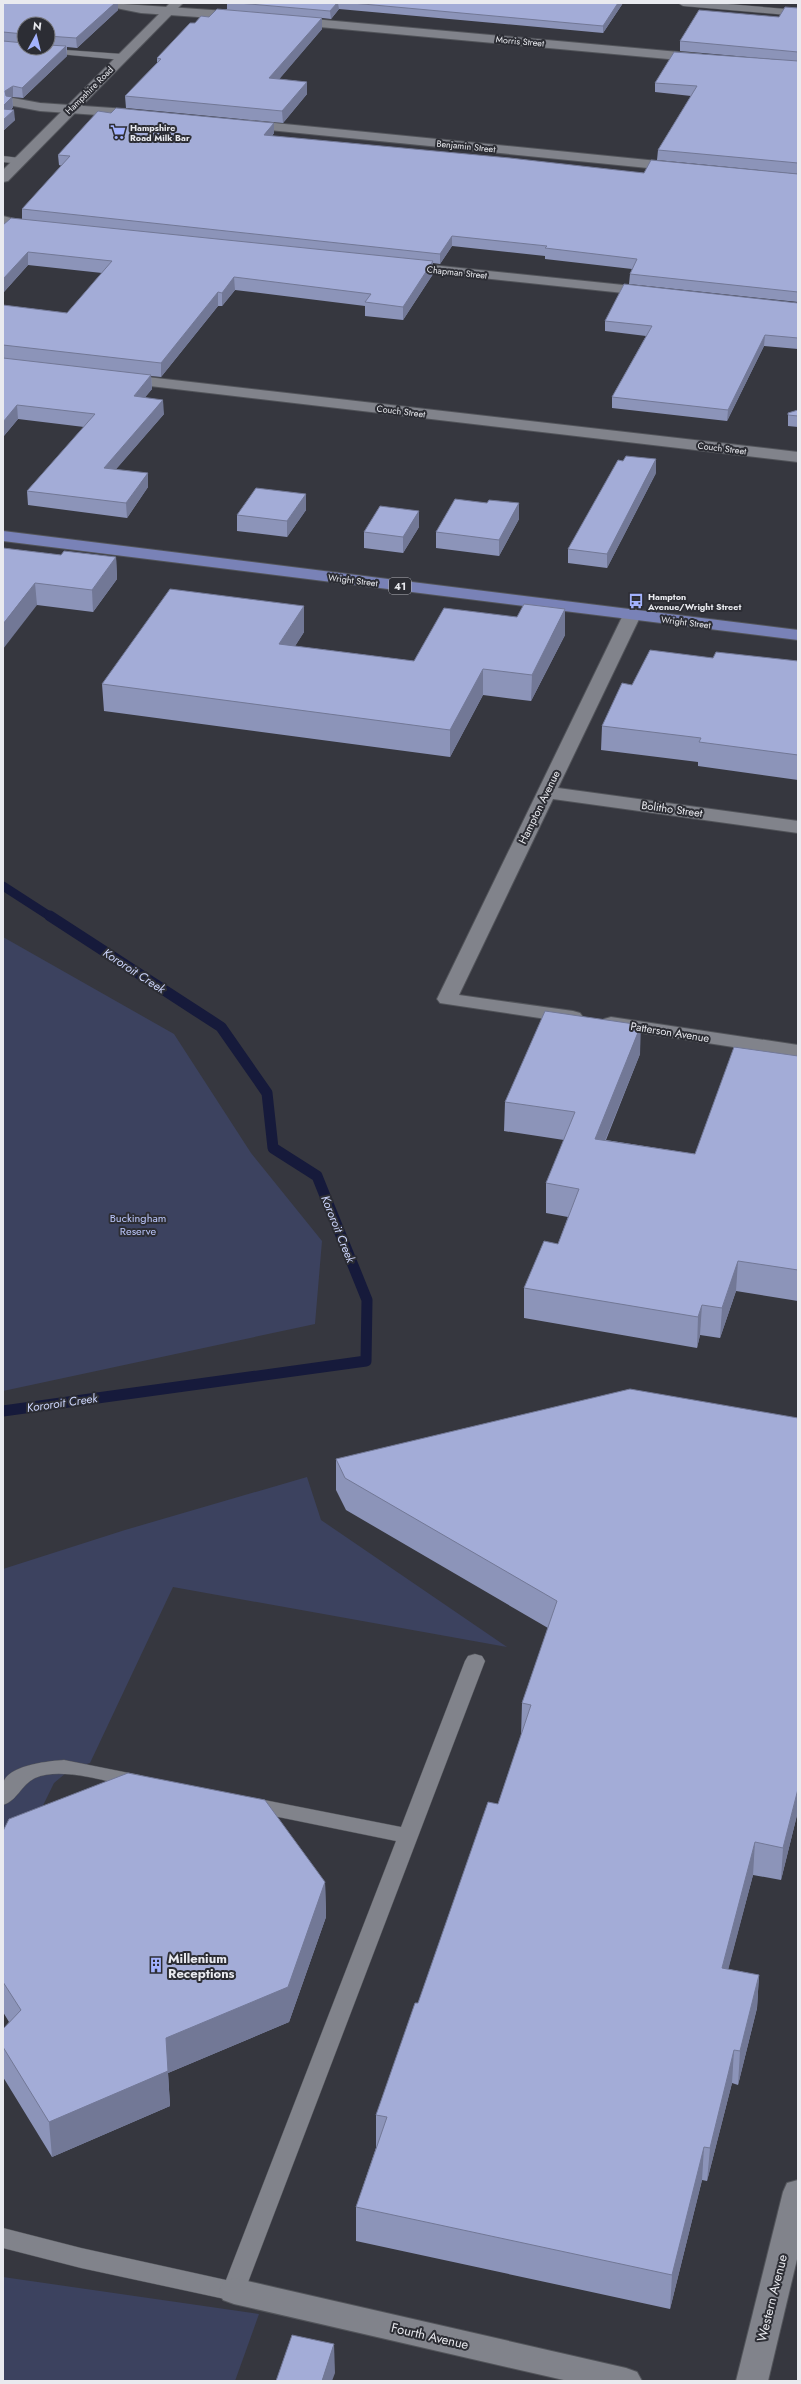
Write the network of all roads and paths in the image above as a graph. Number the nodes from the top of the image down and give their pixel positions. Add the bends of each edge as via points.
1 (683, 3) edge
2 (110, 4) edge
3 (173, 7) edge
4 (798, 13) edge
5 (257, 17) edge
6 (281, 20) edge
7 (56, 51) edge
8 (122, 57) junction
9 (710, 59) edge
10 (8, 101) edge
11 (72, 107) junction
12 (139, 114) edge
13 (230, 123) edge
14 (3, 159) edge
15 (20, 161) junction
16 (695, 169) edge
17 (3, 178) edge
18 (3, 220) edge
19 (3, 225) edge
20 (22, 225) junction
21 (37, 227) edge
22 (386, 264) edge
23 (663, 294) edge
24 (105, 377) edge
25 (798, 457) edge
26 (3, 536) edge
27 (632, 615) junction
28 (798, 635) edge
29 (546, 792) junction
30 (798, 827) edge
31 (447, 999) joint
32 (798, 1051) edge
33 (475, 1661) dead end
34 (160, 1786) edge
35 (3, 1798) edge
36 (230, 1800) edge
37 (408, 1836) junction
38 (798, 2192) edge
39 (3, 2238) edge
40 (234, 2291) junction
41 (626, 2381) edge
42 (752, 2381) edge

1 - 4 lane
2 - 3 street
3 - 5 street
3 - 8 street, Hampshire Road
6 - 9 street, Morris Street
7 - 8 lane
8 - 11 street, Hampshire Road
10 - 11 street
11 - 12 street
11 - 15 street, Hampshire Road
13 - 16 street, Benjamin Street
14 - 15 lane
15 - 17 street, Hampshire Road
18 - 20 street
19 - 20 street
20 - 21 street
22 - 23 street, Chapman Street
24 - 25 street, Couch Street
26 - 27 main road, Wright Street / 41
27 - 28 main road, Wright Street / 41
27 - 29 street, Hampton Avenue
29 - 30 street, Bolitho Street
29 - 31 street, Hampton Avenue
31 - 32 street, Patterson Avenue
33 - 37 lane
34 - 35 lane via 74,1768 48,1767 26,1773 8,1787
36 - 37 lane
37 - 40 lane
38 - 42 street, Western Avenue
39 - 40 lane via 81,2258
40 - 41 street, Fourth Avenue

